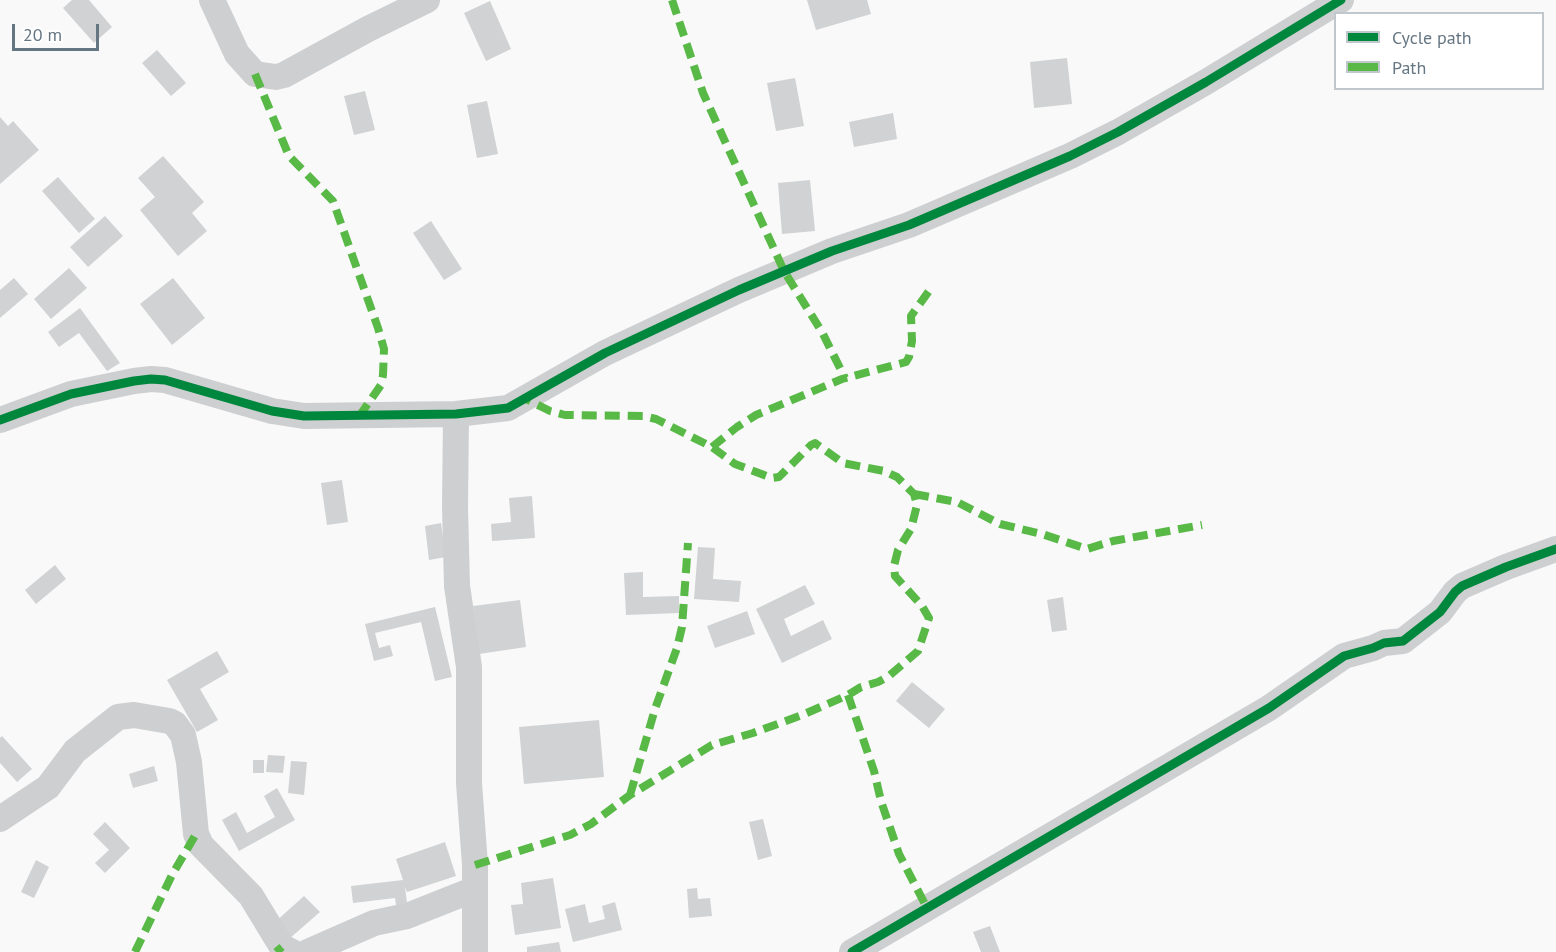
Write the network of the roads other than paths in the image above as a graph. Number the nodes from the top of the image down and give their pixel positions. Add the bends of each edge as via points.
1 (212, 0) edge
2 (427, 0) edge
3 (1341, 0) edge
4 (456, 414) junction
5 (0, 420) edge
6 (1556, 549) edge
7 (0, 819) edge
8 (475, 889) junction
9 (292, 952) edge
10 (308, 952) edge
11 (474, 952) edge
12 (852, 952) edge

1 - 2 street via 237,54 255,74 276,77
3 - 4 street via 1206,82 1070,156 909,225 832,251 739,290 605,353 508,408
4 - 5 street via 304,416 151,379 71,394
4 - 8 street via 457,575 469,667 469,783
6 - 12 street via 1462,586 1440,612 1403,641 1344,656 1269,708
7 - 9 street via 48,787 75,751 118,717 134,715 169,721 183,735 196,834 201,845 251,896 282,947
8 - 10 street via 408,916 374,923
8 - 11 street

